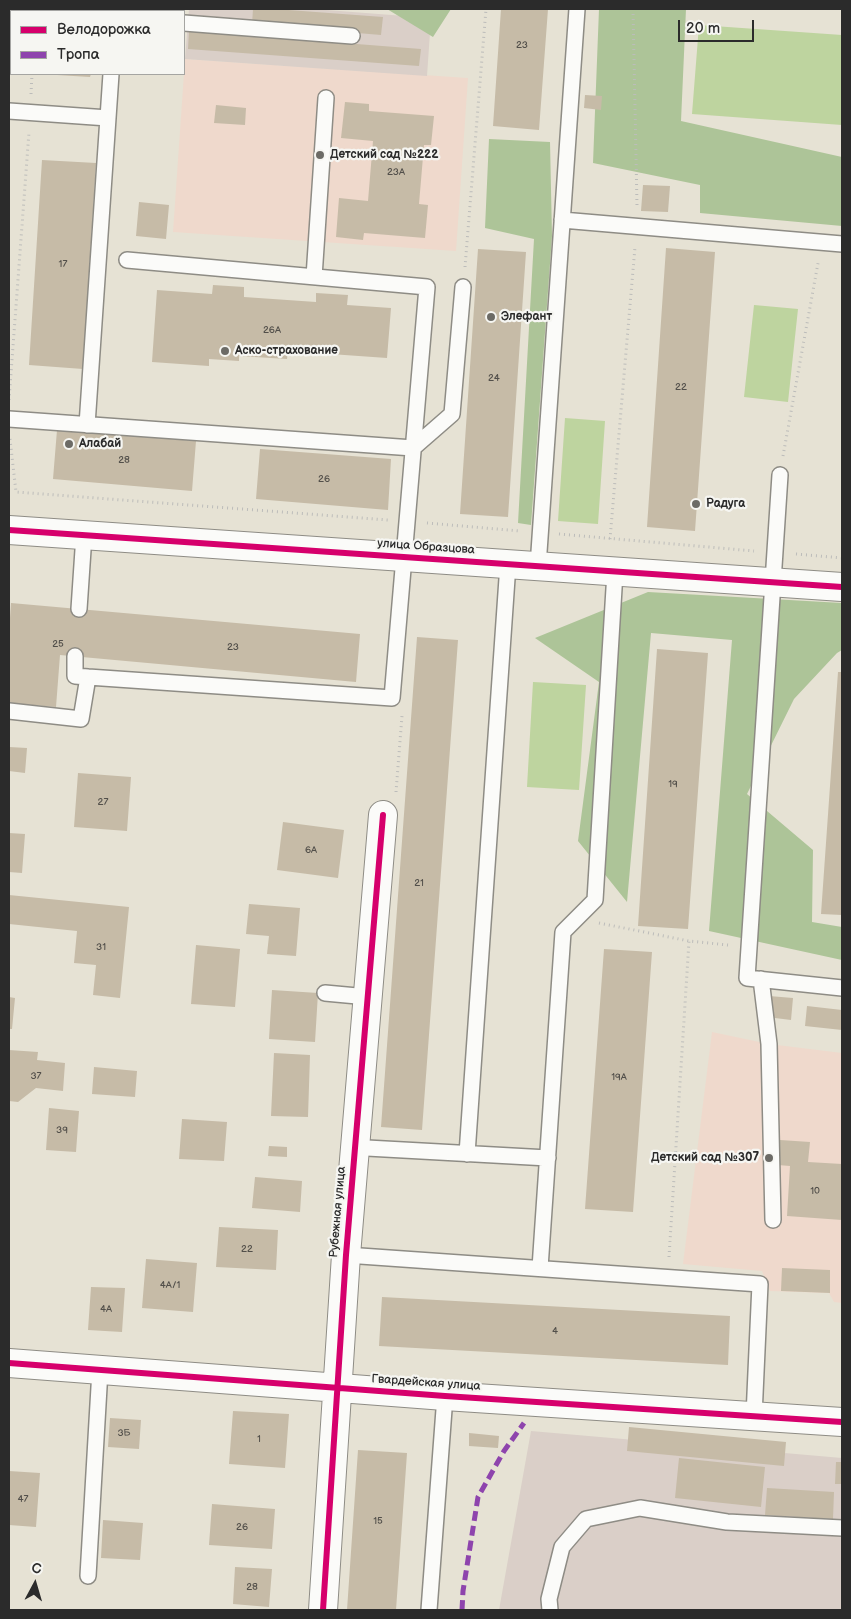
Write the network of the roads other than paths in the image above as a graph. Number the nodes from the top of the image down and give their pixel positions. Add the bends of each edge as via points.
1 (577, 9) edge
2 (185, 23) edge
3 (352, 36) dead end
4 (112, 75) edge
5 (326, 98) dead end
6 (9, 111) edge
7 (108, 118) junction
8 (562, 220) junction
9 (842, 244) edge
10 (127, 260) dead end
11 (314, 277) junction
12 (463, 287) road end
13 (9, 419) edge
14 (87, 425) junction
15 (413, 448) junction
16 (780, 475) road end
17 (9, 530) edge
18 (84, 536) junction
19 (403, 557) junction
20 (508, 564) junction
21 (538, 566) junction
22 (611, 571) junction
23 (773, 582) junction
24 (842, 587) edge
25 (79, 609) dead end
26 (75, 656) dead end
27 (88, 678) junction
28 (9, 711) edge
29 (383, 815) dead end
30 (761, 979) junction
31 (842, 988) edge
32 (325, 993) dead end
33 (368, 996) junction
34 (367, 1148) dead end
35 (467, 1154) junction
36 (548, 1158) junction
37 (772, 1220) dead end
38 (346, 1255) junction
39 (540, 1268) junction
40 (9, 1363) edge
41 (100, 1370) junction
42 (336, 1387) junction
43 (445, 1396) junction
44 (754, 1416) junction
45 (842, 1422) edge
46 (842, 1528) edge
47 (88, 1576) dead end
48 (323, 1610) edge
49 (429, 1610) edge
50 (550, 1610) edge

1 - 8 lane
2 - 3 lane
4 - 7 lane
5 - 11 lane
6 - 7 lane
7 - 14 lane
8 - 9 lane
8 - 21 lane
10 - 11 lane
11 - 15 lane via 427,287
12 - 15 lane via 452,414
13 - 14 lane
14 - 15 lane
15 - 19 lane
16 - 23 lane
17 - 18 street, улица Образцова
18 - 19 street, улица Образцова
18 - 25 lane
19 - 20 street, улица Образцова
19 - 27 lane via 392,698
20 - 21 street, улица Образцова
20 - 35 lane
21 - 22 street, улица Образцова
22 - 23 street, улица Образцова
22 - 36 lane via 595,900 563,932
23 - 24 street, улица Образцова
23 - 30 lane via 747,978
26 - 27 lane via 75,676
27 - 28 lane via 81,719
29 - 33 street, Рубежная улица
30 - 31 lane
30 - 37 lane via 770,1044
32 - 33 lane
33 - 38 street, Рубежная улица
34 - 35 lane
35 - 36 lane
36 - 39 lane
38 - 39 lane
38 - 42 street, Рубежная улица
39 - 44 lane via 760,1284
40 - 41 street, Гвардейская улица
41 - 42 street, Гвардейская улица
41 - 47 lane
42 - 43 street, Гвардейская улица
42 - 48 street, Рубежная улица
43 - 44 street, Гвардейская улица
43 - 49 lane
44 - 45 street, Гвардейская улица
46 - 50 lane via 727,1522 640,1508 586,1519 562,1547 549,1599

